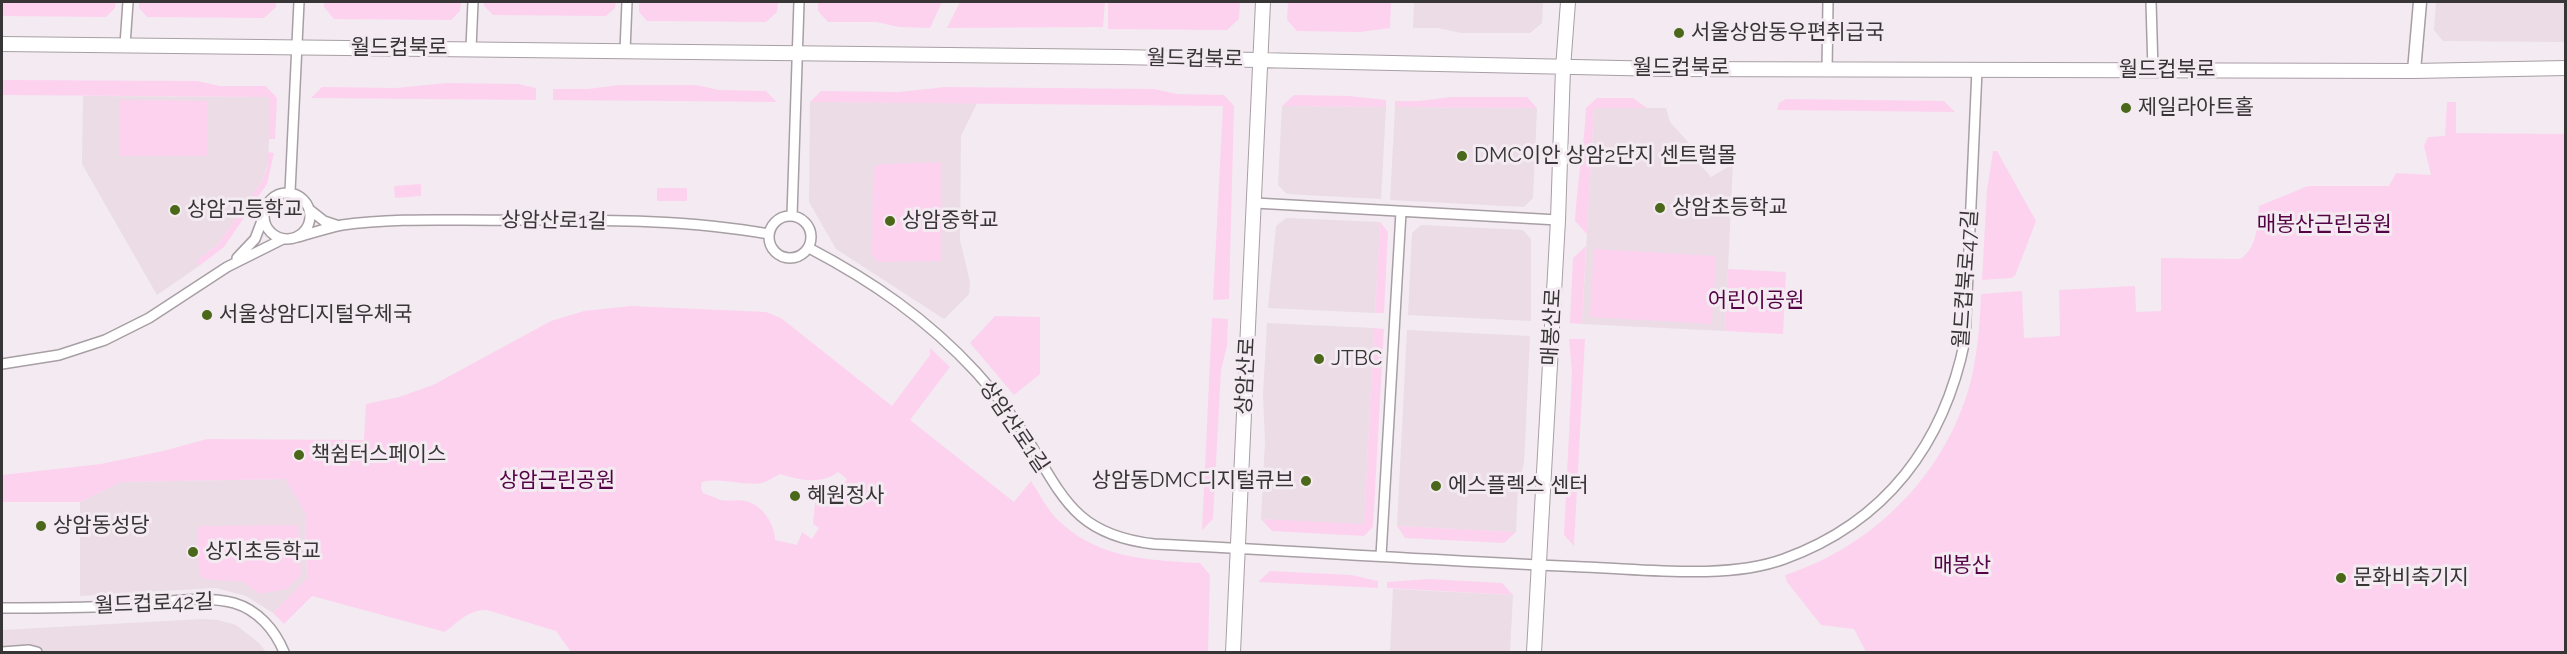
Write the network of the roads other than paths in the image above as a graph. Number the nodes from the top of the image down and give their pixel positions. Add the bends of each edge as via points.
1 (128, 2) edge
2 (299, 2) edge
3 (473, 2) edge
4 (627, 2) edge
5 (799, 2) edge
6 (1263, 2) edge
7 (1568, 2) edge
8 (1828, 2) edge
9 (2151, 2) edge
10 (2420, 2) edge
11 (2, 44) edge
12 (125, 45) junction
13 (297, 47) junction
14 (471, 48) junction
15 (625, 51) junction
16 (796, 54) junction
17 (1260, 60) junction
18 (1563, 68) junction
19 (2565, 68) edge
20 (1827, 70) junction
21 (1977, 70) junction
22 (2153, 70) junction
23 (2414, 71) junction
24 (290, 192) junction
25 (1255, 203) junction
26 (310, 210) junction
27 (1401, 212) junction
28 (264, 216) junction
29 (792, 216) junction
30 (1558, 220) junction
31 (339, 226) junction
32 (769, 234) junction
33 (298, 237) junction
34 (283, 239) junction
35 (809, 248) junction
36 (227, 267) junction
37 (2, 364) edge
38 (1238, 548) junction
39 (1381, 556) junction
40 (1539, 565) junction
41 (2, 608) edge
42 (2, 652) edge
43 (37, 652) edge
44 (284, 652) edge
45 (1233, 652) edge
46 (1534, 652) edge

1 - 12 street
2 - 13 street
3 - 14 street
4 - 15 street
5 - 16 street
6 - 17 main road, 상암산로
7 - 18 main road, 매봉산로
8 - 20 street
9 - 22 street
10 - 23 street
11 - 12 main road, 월드컵북로
12 - 13 main road, 월드컵북로
13 - 14 main road, 월드컵북로
13 - 24 street
14 - 15 main road, 월드컵북로
15 - 16 main road, 월드컵북로
16 - 17 main road, 월드컵북로
16 - 29 street
17 - 18 main road, 월드컵북로
17 - 25 main road, 상암산로
18 - 20 main road, 월드컵북로
18 - 30 main road, 매봉산로
19 - 23 main road, 월드컵북로
20 - 21 main road, 월드컵북로
21 - 22 main road, 월드컵북로
21 - 40 street, 월드컵북로47길 via 1965,340 1959,373 1935,432 1902,479 1839,534 1781,560 1751,567 1672,570
22 - 23 main road, 월드컵북로
24 - 26 street via 307,202
24 - 28 street via 270,200
25 - 27 street
25 - 38 main road, 상암산로
26 - 31 street
26 - 33 street via 310,223
27 - 30 street
27 - 39 street
28 - 34 street via 270,232
28 - 36 street via 255,239
29 - 32 street via 777,220
29 - 35 street via 809,227
30 - 40 main road, 매봉산로
31 - 32 street, 상암산로1길 via 403,221 575,220 692,224
31 - 33 street, 상암산로1길
32 - 35 street via 772,249 783,258 798,257
33 - 34 street
34 - 36 street
35 - 38 street, 상암산로1길 via 875,285 910,310 959,355 1001,402 1065,501 1088,523 1134,542
36 - 37 street via 150,318 105,340 59,355
38 - 39 street
38 - 45 main road, 상암산로
39 - 40 street
40 - 46 main road, 매봉산로
41 - 44 street, 월드컵로42길 via 219,600 256,614 272,630
42 - 43 street

